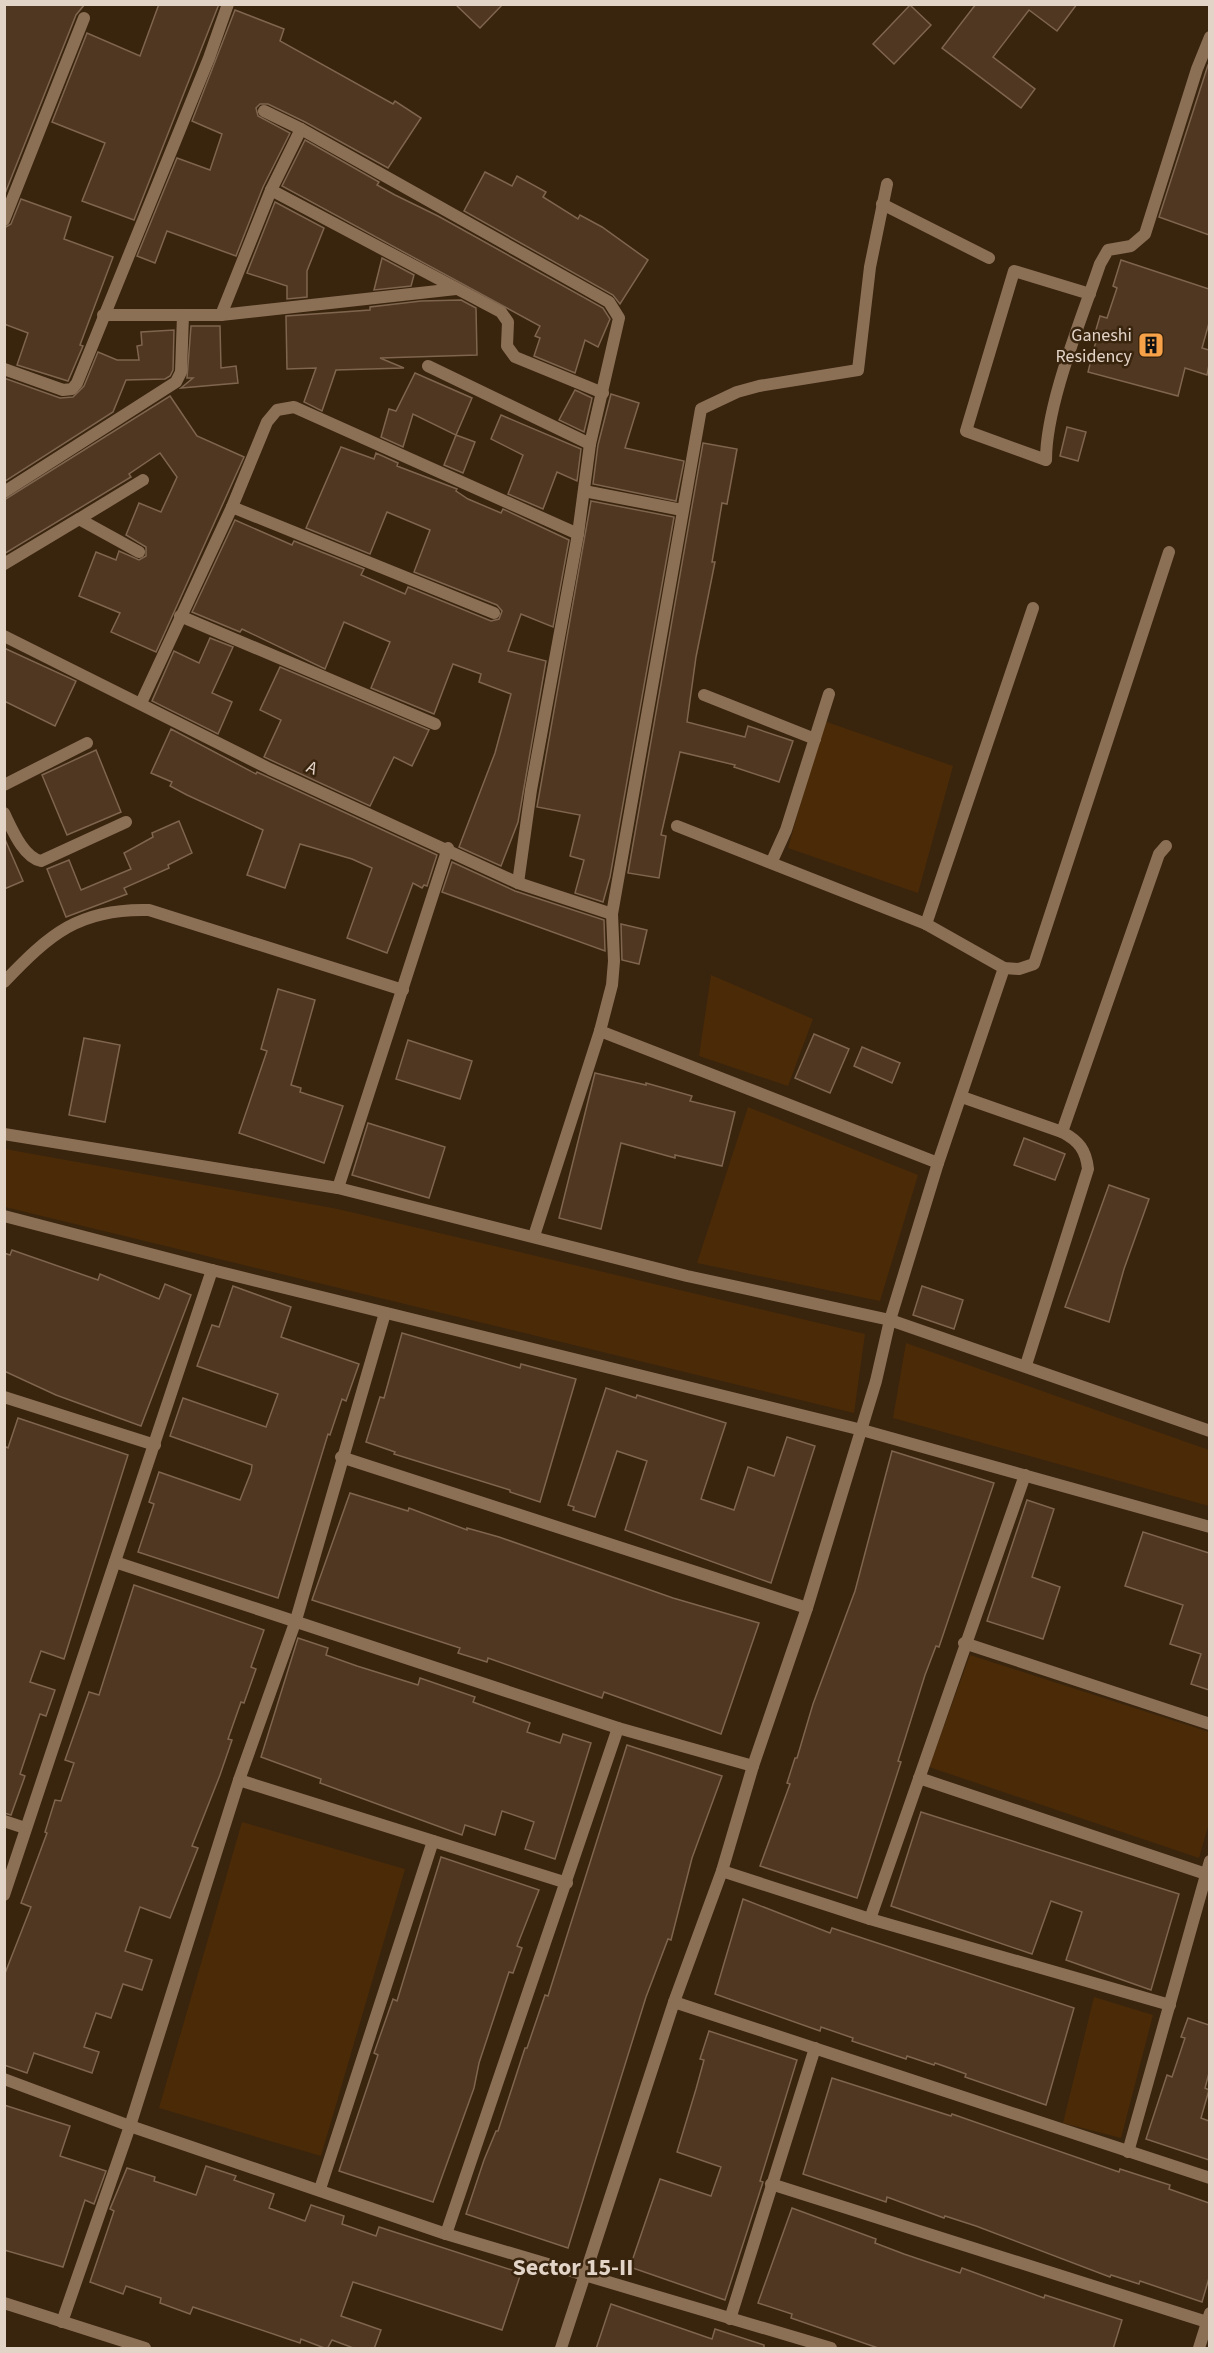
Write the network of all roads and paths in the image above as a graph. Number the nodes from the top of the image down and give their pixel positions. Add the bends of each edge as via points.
1 (228, 4) edge
2 (84, 18) dead end
3 (1209, 37) edge
4 (264, 111) dead end
5 (301, 129) junction
6 (887, 184) dead end
7 (271, 190) junction
8 (882, 204) junction
9 (4, 220) edge
10 (988, 258) dead end
11 (456, 289) junction
12 (1090, 294) junction
13 (103, 315) junction
14 (183, 315) junction
15 (220, 315) junction
16 (428, 366) dead end
17 (4, 369) edge
18 (603, 393) junction
19 (590, 444) junction
20 (143, 480) dead end
21 (584, 491) junction
22 (4, 492) edge
23 (232, 507) junction
24 (682, 510) junction
25 (79, 519) junction
26 (578, 534) junction
27 (139, 552) dead end
28 (1169, 552) dead end
29 (4, 564) edge
30 (1033, 608) dead end
31 (494, 613) dead end
32 (180, 616) junction
33 (4, 636) edge
34 (829, 694) dead end
35 (704, 695) dead end
36 (141, 704) junction
37 (435, 724) dead end
38 (815, 739) junction
39 (87, 742) dead end
40 (4, 785) edge
41 (5, 816) edge
42 (126, 822) dead end
43 (677, 826) dead end
44 (1167, 846) dead end
45 (448, 848) junction
46 (772, 861) junction
47 (518, 883) junction
48 (612, 914) junction
49 (926, 924) junction
50 (1004, 968) junction
51 (4, 982) edge
52 (403, 990) junction
53 (600, 1031) junction
54 (962, 1097) junction
55 (1062, 1132) junction
56 (4, 1134) edge
57 (938, 1162) junction
58 (338, 1188) junction
59 (4, 1216) edge
60 (534, 1236) junction
61 (212, 1270) junction
62 (385, 1313) junction
63 (890, 1320) junction
64 (1026, 1365) junction
65 (4, 1397) edge
66 (862, 1430) junction
67 (1209, 1431) edge
68 (155, 1445) junction
69 (341, 1457) junction
70 (1025, 1475) junction
71 (1209, 1527) edge
72 (114, 1562) junction
73 (807, 1608) junction
74 (296, 1620) junction
75 (964, 1643) junction
76 (1209, 1724) edge
77 (618, 1728) junction
78 (753, 1766) junction
79 (919, 1778) junction
80 (239, 1780) junction
81 (4, 1821) edge
82 (25, 1828) junction
83 (433, 1841) junction
84 (1209, 1861) edge
85 (722, 1871) junction
86 (1206, 1874) junction
87 (567, 1883) junction
88 (4, 1895) edge
89 (870, 1919) junction
90 (674, 2002) junction
91 (1170, 2005) junction
92 (815, 2048) junction
93 (4, 2079) edge
94 (130, 2126) junction
95 (1128, 2152) junction
96 (1209, 2178) edge
97 (771, 2184) junction
98 (320, 2189) junction
99 (446, 2234) junction
100 (587, 2277) junction
101 (4, 2302) edge
102 (1208, 2317) edge
103 (730, 2319) junction
104 (62, 2322) junction
105 (145, 2349) edge
106 (561, 2349) edge
107 (831, 2349) edge
108 (1198, 2349) edge

1 - 13 street
2 - 9 street
3 - 12 street via 1145,234 1131,246 1104,254
4 - 5 street
5 - 7 street
5 - 18 street via 609,302 619,318
6 - 8 street
7 - 11 street
7 - 15 street
8 - 10 street
8 - 24 street via 858,370 759,386 701,410
11 - 15 street
11 - 18 street via 505,316 507,346 516,357
12 - 12 street via 1061,382 1046,444 1046,460 966,431 1014,272
13 - 14 street
13 - 17 street via 72,389 63,390
14 - 15 street
14 - 22 street via 181,372 176,382
16 - 19 street
18 - 19 street
19 - 21 street
20 - 25 street
21 - 24 street
21 - 26 street
23 - 26 street via 267,422 277,410 294,407
23 - 31 street
23 - 32 street
24 - 48 street
25 - 27 street
25 - 29 street
26 - 47 street
28 - 50 street via 1034,964
30 - 49 street
32 - 36 street
32 - 37 street
33 - 36 street, A
34 - 38 street
35 - 38 street
36 - 45 street, A via 270,769
38 - 46 street
39 - 40 street
41 - 42 street via 27,853 41,861
43 - 46 street
44 - 55 street via 1159,854
45 - 47 street, A
45 - 52 street
46 - 49 street
47 - 48 street, A
48 - 53 street via 612,985
49 - 50 street
50 - 54 street
51 - 52 street via 60,931 92,915 124,909 149,910
52 - 58 street
53 - 57 street
53 - 60 street
54 - 55 street
54 - 57 street
55 - 64 street via 1076,1139 1086,1154 1088,1169
56 - 58 street
57 - 63 street
58 - 60 street
59 - 61 street
60 - 63 street via 687,1276
61 - 62 street
61 - 68 street
62 - 66 street
62 - 69 street
63 - 64 street
63 - 66 street
64 - 67 street
65 - 68 street
66 - 70 street
66 - 73 street
68 - 72 street
69 - 73 street
69 - 74 street
70 - 71 street
70 - 75 street
72 - 74 street
72 - 82 street
73 - 78 street
74 - 77 street
74 - 80 street
75 - 76 street
75 - 79 street
77 - 78 street
77 - 87 street
78 - 85 street
79 - 86 street
79 - 89 street
80 - 83 street
80 - 94 street
81 - 82 street
82 - 88 street
83 - 87 street
83 - 98 street
84 - 86 street
85 - 89 street
85 - 90 street
86 - 91 street
87 - 99 street
89 - 91 street
90 - 92 street
90 - 100 street
91 - 95 street
92 - 95 street
92 - 97 street
93 - 94 street
94 - 98 street
94 - 104 street
95 - 96 street
97 - 102 street
97 - 103 street
98 - 99 street
99 - 100 street
100 - 103 street
100 - 106 street
101 - 104 street
102 - 108 street
103 - 107 street
104 - 105 street

